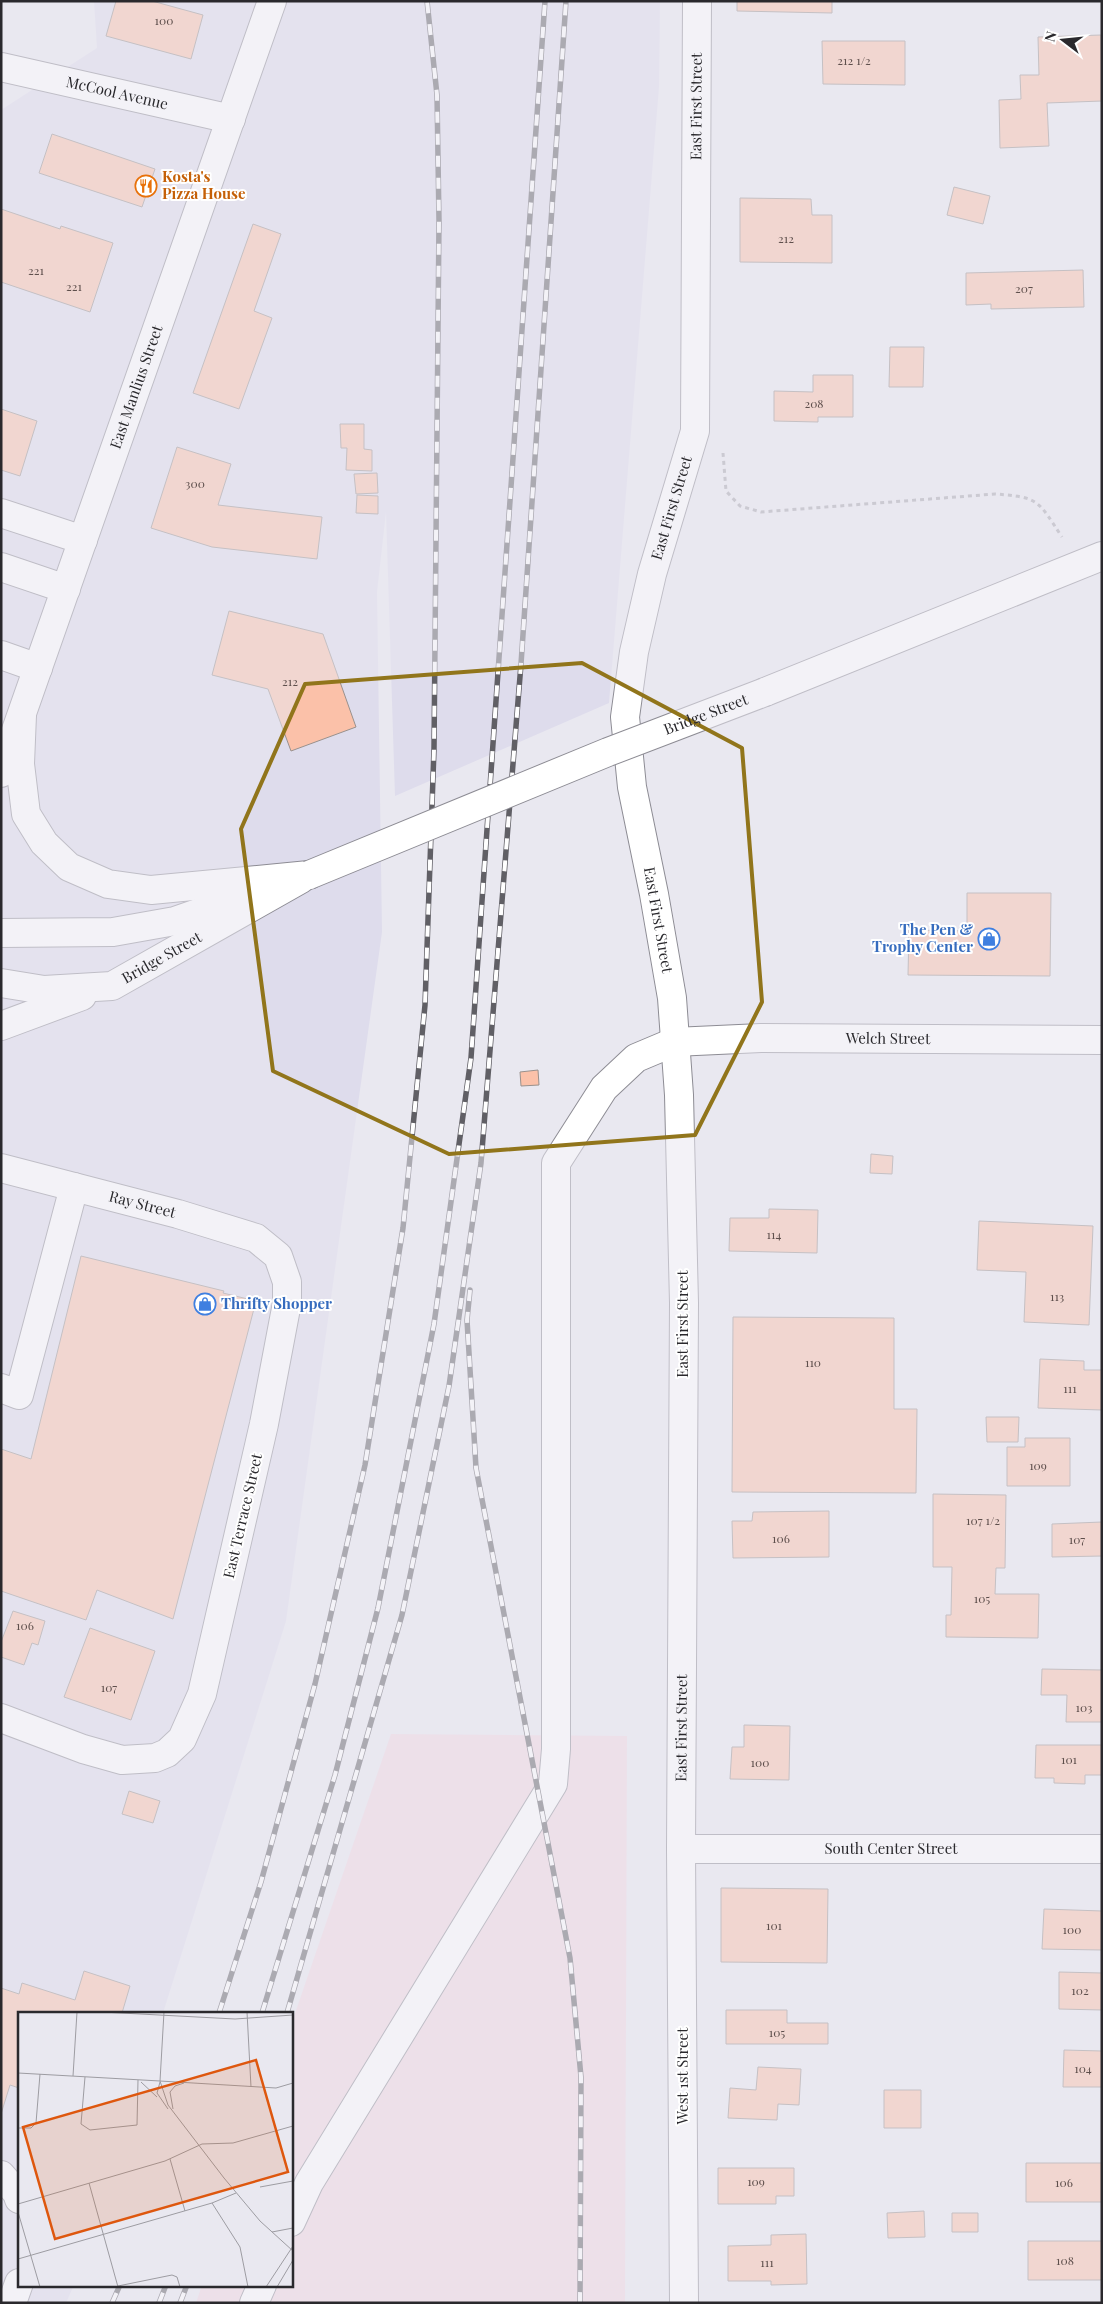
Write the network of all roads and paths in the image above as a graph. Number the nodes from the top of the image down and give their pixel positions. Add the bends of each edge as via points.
1 (272, 1) edge
2 (697, 1) edge
3 (1, 67) edge
4 (231, 119) junction
5 (695, 431) junction
6 (1, 513) edge
7 (83, 540) junction
8 (1091, 560) edge
9 (1, 567) edge
10 (66, 589) junction
11 (1, 655) edge
12 (38, 668) junction
13 (22, 715) junction
14 (1, 773) edge
15 (309, 875) junction
16 (1, 933) edge
17 (1, 983) edge
18 (112, 986) junction
19 (1, 1026) edge
20 (1102, 1040) edge
21 (674, 1042) junction
22 (13, 1171) edge
23 (74, 1187) junction
24 (278, 1256) joint
25 (1, 1388) edge
26 (1, 1718) edge
27 (681, 1849) junction
28 (1102, 1849) edge
29 (1, 2175) edge
30 (18, 2196) edge
31 (292, 2220) edge
32 (18, 2286) edge
33 (262, 2286) edge
34 (12, 2303) edge
35 (254, 2303) edge
36 (684, 2303) edge

1 - 4 street, East Manlius Street
2 - 5 street, East First Street
3 - 4 street, McCool Avenue
4 - 7 street, East Manlius Street
5 - 8 path via 722,432 726,491 740,506 762,512 995,494 1024,496 1041,506
5 - 21 street, East First Street via 652,574 634,652 625,716 632,787 672,998
6 - 7 street
7 - 10 street, East Manlius Street
8 - 15 street, Bridge Street, bridge
9 - 10 street
10 - 12 street, East Manlius Street
11 - 12 street
12 - 13 street, East Manlius Street
13 - 14 street, East Manlius Street
13 - 15 street via 20,764 26,814 42,841 69,867 108,884 151,890
15 - 16 street, Bridge Street via 175,921 113,932
15 - 18 street, Bridge Street
17 - 18 street, Bridge Street via 44,990
18 - 19 street
20 - 21 street, Welch Street via 761,1038
21 - 27 street, East First Street via 684,1303
21 - 31 street via 636,1058 604,1088 556,1163 556,1749 553,1784 309,2183
22 - 23 street, Ray Street
23 - 24 street, Ray Street via 256,1238
23 - 25 street via 19,1395
24 - 26 street, East Terrace Street via 287,1282 287,1303 264,1424 202,1694 182,1740 155,1758 122,1760
27 - 28 street, South Center Street
27 - 36 street, West 1st Street
29 - 30 street
32 - 34 street
33 - 35 street

